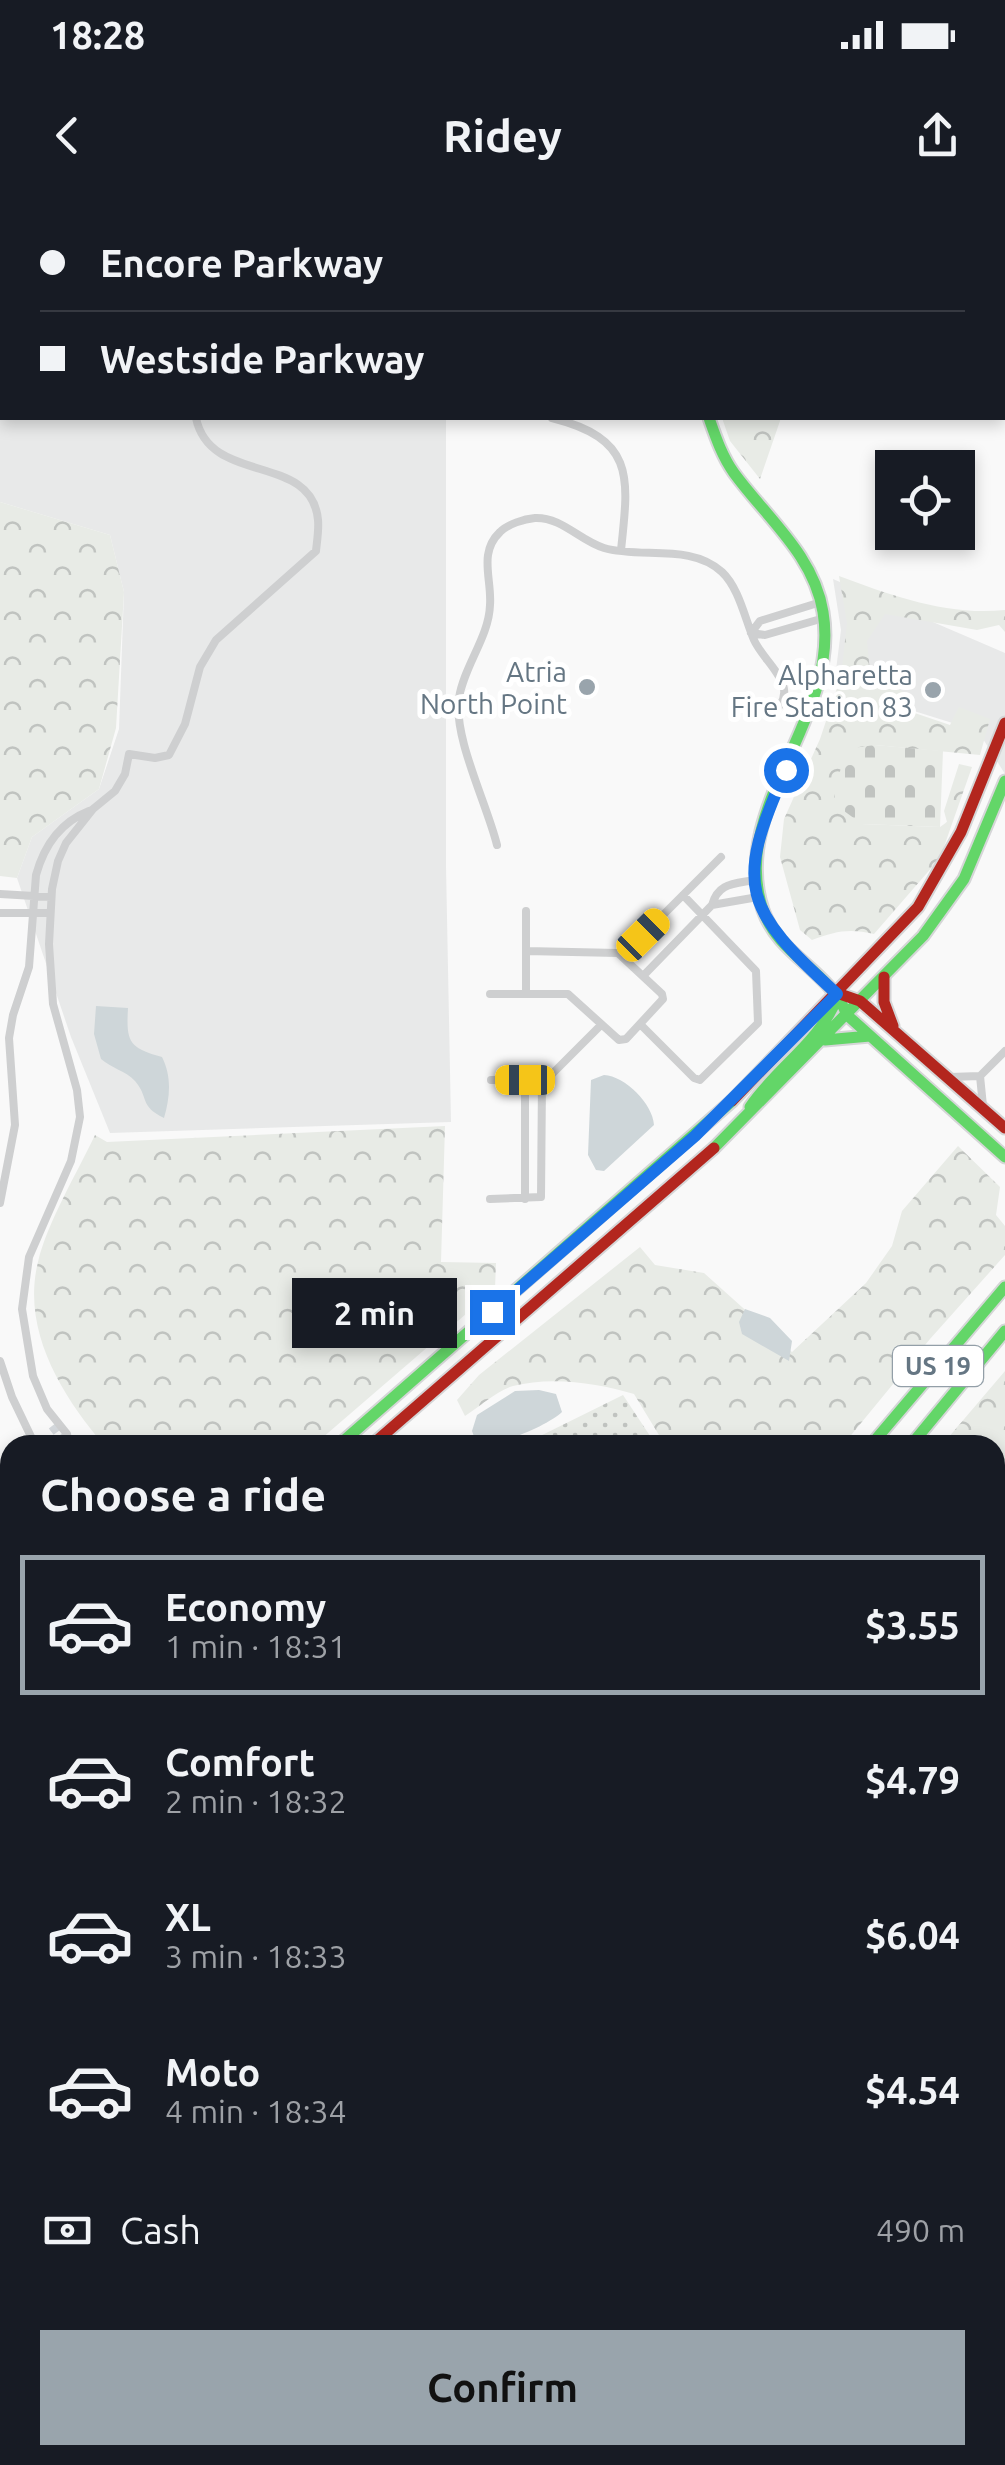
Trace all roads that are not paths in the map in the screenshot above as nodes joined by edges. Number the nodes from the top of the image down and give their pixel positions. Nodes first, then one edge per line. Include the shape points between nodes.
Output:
1 (197, 420) edge
2 (559, 420) edge
3 (710, 420) edge
4 (621, 550) junction
5 (821, 602) junction
6 (789, 612) junction
7 (824, 618) junction
8 (794, 626) junction
9 (751, 633) junction
10 (768, 716) dead end
11 (1005, 722) edge
12 (1005, 782) edge
13 (1002, 795) edge
14 (93, 810) junction
15 (497, 845) dead end
16 (721, 857) dead end
17 (754, 880) junction
18 (0, 894) edge
19 (683, 895) junction
20 (33, 896) junction
21 (51, 897) junction
22 (758, 897) junction
23 (712, 906) junction
24 (526, 911) dead end
25 (0, 913) edge
26 (50, 913) junction
27 (32, 914) junction
28 (702, 914) junction
29 (526, 951) junction
30 (623, 955) junction
31 (644, 975) junction
32 (884, 976) junction
33 (490, 994) dead end
34 (526, 994) junction
35 (837, 994) junction
36 (860, 1001) junction
37 (847, 1014) junction
38 (640, 1024) junction
39 (602, 1025) junction
40 (894, 1030) junction
41 (870, 1036) junction
42 (821, 1041) junction
43 (1005, 1051) edge
44 (980, 1076) junction
45 (947, 1077) junction
46 (491, 1080) dead end
47 (525, 1080) junction
48 (542, 1080) junction
49 (984, 1110) junction
50 (744, 1120) junction
51 (1005, 1128) edge
52 (1005, 1157) edge
53 (490, 1200) dead end
54 (525, 1200) junction
55 (0, 1204) edge
56 (1005, 1286) edge
57 (1005, 1331) edge
58 (0, 1361) edge
59 (34, 1435) edge
60 (67, 1435) edge
61 (351, 1435) edge
62 (383, 1435) edge
63 (879, 1435) edge
64 (920, 1435) edge

1 - 14 street via 212,451 288,476 304,490 318,517 316,551 216,640 169,755 129,754 120,783
2 - 4 street via 604,439 621,463 627,498
3 - 5 main road via 734,475 804,558
4 - 9 street via 711,564 731,582
4 - 15 street via 536,518 500,532 492,544 486,575 490,608 458,712
5 - 6 street
5 - 7 main road
6 - 8 street
6 - 9 street via 760,620
7 - 8 street
7 - 17 main road via 818,700 762,824
8 - 9 street
9 - 10 street via 784,685
11 - 35 main road via 942,874
12 - 13 main road
13 - 32 main road via 954,894
14 - 20 street via 50,843
14 - 21 street via 60,854
16 - 19 street
17 - 22 main road
17 - 23 street via 720,888
18 - 20 street
19 - 28 street
19 - 30 street
20 - 21 street
20 - 27 street
21 - 26 street
22 - 23 street
22 - 35 main road via 774,933
23 - 28 street
24 - 29 street
25 - 27 street
26 - 27 street
26 - 60 street via 53,1004 80,1116 72,1161 29,1257 22,1309 28,1360 52,1423
27 - 55 street via 29,966 9,1038 15,1124
28 - 31 street
28 - 38 street via 756,970 756,1026 697,1080
29 - 30 street
29 - 34 street
30 - 31 street
31 - 38 street via 663,999
32 - 36 main road
32 - 40 main road
33 - 34 street
34 - 39 street via 570,995
35 - 36 main road
35 - 37 main road
35 - 50 main road via 829,1018 768,1081
35 - 61 main road via 695,1136
36 - 37 main road
36 - 40 main road
37 - 41 main road
37 - 42 main road
38 - 39 street via 623,1040
39 - 48 street
40 - 45 main road
41 - 42 main road
41 - 52 main road
42 - 50 main road
43 - 44 street
44 - 45 street
44 - 49 street
45 - 49 main road
46 - 47 street
47 - 48 street
47 - 54 street
48 - 54 street via 542,1195
49 - 51 main road
50 - 62 main road
53 - 54 street
56 - 63 main road, US 19
57 - 64 main road, US 19
58 - 59 street

